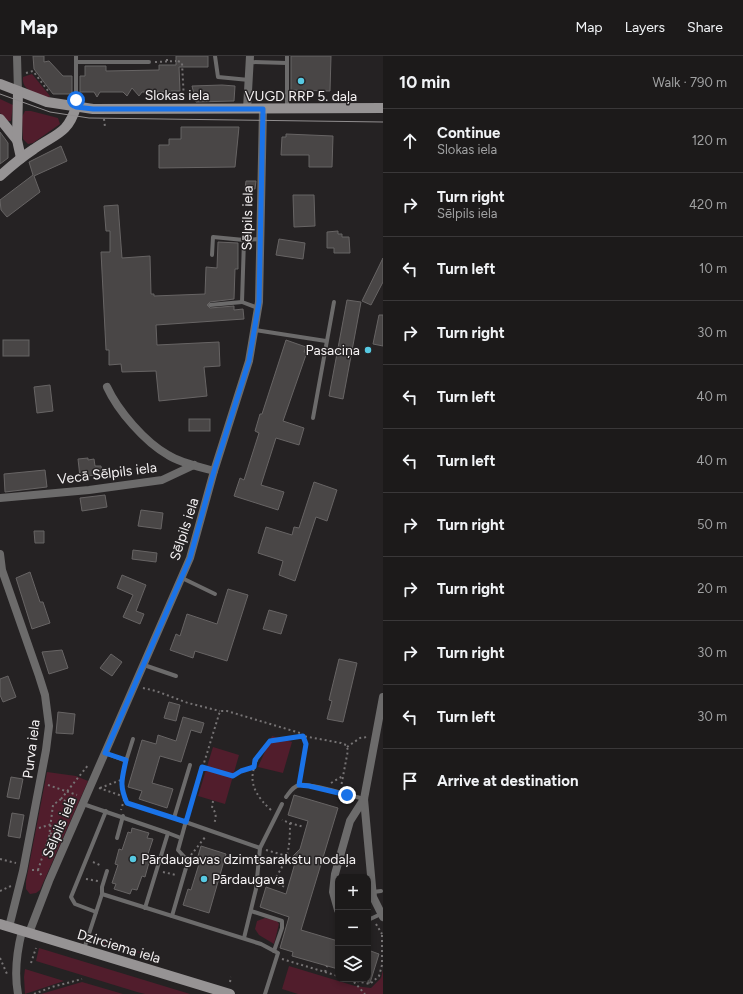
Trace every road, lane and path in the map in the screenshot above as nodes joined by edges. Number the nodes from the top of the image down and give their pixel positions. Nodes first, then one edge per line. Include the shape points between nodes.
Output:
1 (17, 56) edge
2 (76, 56) edge
3 (167, 56) edge
4 (215, 56) edge
5 (287, 56) edge
6 (250, 59) edge
7 (167, 61) junction
8 (76, 62) junction
9 (149, 62) joint
10 (161, 62) junction
11 (287, 63) junction
12 (161, 65) dead end
13 (23, 74) dead end
14 (249, 80) junction
15 (0, 84) edge
16 (18, 92) junction
17 (52, 96) dead end
18 (185, 103) dead end
19 (76, 107) junction
20 (287, 108) junction
21 (383, 108) edge
22 (247, 109) junction
23 (263, 109) junction
24 (0, 119) edge
25 (17, 140) junction
26 (21, 158) junction
27 (0, 176) edge
28 (260, 239) junction
29 (244, 240) junction
30 (212, 255) dead end
31 (242, 302) junction
32 (334, 302) dead end
33 (210, 304) dead end
34 (258, 308) junction
35 (255, 330) junction
36 (326, 341) junction
37 (107, 387) dead end
38 (313, 418) dead end
39 (194, 465) junction
40 (214, 471) junction
41 (0, 498) edge
42 (0, 554) edge
43 (181, 578) junction
44 (215, 594) dead end
45 (143, 664) junction
46 (176, 676) dead end
47 (142, 688) dead end
48 (383, 697) edge
49 (220, 711) junction
50 (375, 734) junction
51 (303, 736) junction
52 (133, 739) dead end
53 (347, 747) junction
54 (104, 755) junction
55 (126, 760) junction
56 (190, 764) dead end
57 (202, 767) junction
58 (254, 767) junction
59 (121, 780) junction
60 (40, 783) junction
61 (299, 785) junction
62 (66, 792) junction
63 (339, 794) junction
64 (125, 797) junction
65 (286, 797) dead end
66 (61, 799) junction
67 (364, 799) junction
68 (80, 800) junction
69 (213, 800) dead end
70 (282, 804) dead end
71 (106, 811) junction
72 (121, 816) junction
73 (276, 816) junction
74 (174, 818) junction
75 (186, 822) junction
76 (290, 823) junction
77 (304, 827) dead end
78 (210, 830) junction
79 (168, 833) junction
80 (116, 838) dead end
81 (181, 838) junction
82 (260, 848) junction
83 (287, 856) junction
84 (0, 859) edge
85 (86, 860) junction
86 (188, 861) junction
87 (24, 864) junction
88 (38, 870) dead end
89 (107, 871) joint
90 (79, 877) junction
91 (257, 880) junction
92 (274, 882) junction
93 (103, 883) junction
94 (285, 887) dead end
95 (381, 891) dead end
96 (373, 892) junction
97 (102, 894) junction
98 (335, 899) edge
99 (145, 908) junction
100 (251, 911) junction
101 (96, 912) junction
102 (172, 916) junction
103 (382, 916) edge
104 (371, 919) edge
105 (371, 920) edge
106 (4, 925) edge
107 (26, 932) junction
108 (383, 934) edge
109 (244, 938) junction
110 (36, 948) dead end
111 (84, 950) junction
112 (274, 951) junction
113 (276, 958) junction
114 (31, 963) dead end
115 (327, 966) dead end
116 (325, 972) junction
117 (335, 975) edge
118 (231, 977) dead end
119 (82, 979) dead end
120 (230, 982) dead end
121 (354, 982) edge
122 (359, 982) edge
123 (18, 994) edge
124 (34, 994) edge
125 (230, 994) edge
126 (265, 994) edge
127 (365, 994) edge

1 - 16 street
2 - 8 lane
3 - 7 path
4 - 14 lane via 218,76
5 - 11 lane
6 - 11 lane
6 - 14 street
7 - 10 path
7 - 18 path via 182,63
8 - 9 lane
8 - 19 lane
9 - 10 path
10 - 12 path
11 - 20 lane
13 - 17 path via 33,71
14 - 22 street
15 - 16 street, Slokas iela
16 - 19 street, Slokas iela via 47,102
16 - 25 street
19 - 22 street, Slokas iela
19 - 26 street via 69,125 63,132
20 - 21 street, Slokas iela
20 - 23 street, Slokas iela
22 - 23 street, Slokas iela
23 - 28 street, Sēlpils iela
24 - 25 street
25 - 26 street
26 - 27 street
28 - 29 lane
28 - 34 street, Sēlpils iela
29 - 30 lane via 213,237
29 - 31 lane
31 - 33 lane
31 - 34 lane
32 - 36 lane
34 - 35 street, Sēlpils iela
35 - 36 lane
35 - 40 street, Sēlpils iela via 249,361
36 - 38 lane
37 - 39 street via 113,401 149,440 168,456
39 - 40 street
39 - 41 street, Vecā Sēlpils iela via 162,480
40 - 43 street, Sēlpils iela via 190,558
42 - 60 street, Purva iela via 2,570 40,676 48,714 46,750
43 - 44 lane
43 - 45 street, Sēlpils iela
45 - 46 lane
45 - 54 street, Sēlpils iela
47 - 49 path
48 - 50 street
49 - 51 path via 227,711
49 - 57 path
50 - 53 path via 360,738
50 - 67 street
51 - 53 path via 341,743
51 - 58 path via 270,741 255,760
51 - 61 path via 306,744
52 - 55 lane
53 - 63 path
54 - 55 lane
54 - 62 path via 92,761
54 - 68 street, Sēlpils iela
55 - 59 path
56 - 74 lane
57 - 58 path via 233,776
57 - 75 path
58 - 73 path via 252,779 257,795
59 - 64 path via 121,790
59 - 64 path via 99,788
60 - 62 path
60 - 87 street, Purva iela
61 - 63 lane
61 - 65 lane
62 - 66 path
62 - 68 path
63 - 67 lane
64 - 72 path
64 - 74 path via 127,803 136,807
66 - 68 path via 76,805
66 - 88 path via 54,805 49,837
67 - 96 street
67 - 98 street via 350,821 334,874
68 - 71 lane
68 - 107 street, Sēlpils iela
69 - 78 path via 212,808 216,817
70 - 73 lane
71 - 72 lane
71 - 85 lane
72 - 79 lane
72 - 80 lane
73 - 76 path
73 - 82 lane
74 - 75 lane
75 - 78 lane
75 - 81 lane
76 - 77 path
76 - 83 path via 290,847
78 - 82 lane
78 - 86 path
79 - 81 lane
79 - 99 lane
81 - 86 lane via 178,850
82 - 83 path
82 - 91 lane
83 - 92 path
84 - 87 path
85 - 89 path via 105,867
85 - 90 lane
86 - 102 lane
87 - 106 street, Purva iela
89 - 93 lane
90 - 93 path
90 - 101 lane via 71,897 72,901
91 - 92 path
91 - 100 lane
92 - 94 path
93 - 97 lane
95 - 96 lane
96 - 103 street
97 - 99 lane
97 - 101 lane
99 - 102 lane
100 - 109 lane
100 - 112 lane via 282,921
101 - 111 lane
102 - 109 lane
103 - 104 lane
105 - 108 path
106 - 107 street, Dzirciema iela
107 - 111 street, Dzirciema iela
107 - 123 street via 17,959
108 - 122 path via 379,976 370,984
109 - 112 lane
110 - 114 path
111 - 125 street, Dzirciema iela
112 - 113 lane via 278,953
113 - 116 path
113 - 126 lane
115 - 116 path
116 - 117 path
118 - 120 path
119 - 124 path
121 - 127 path

